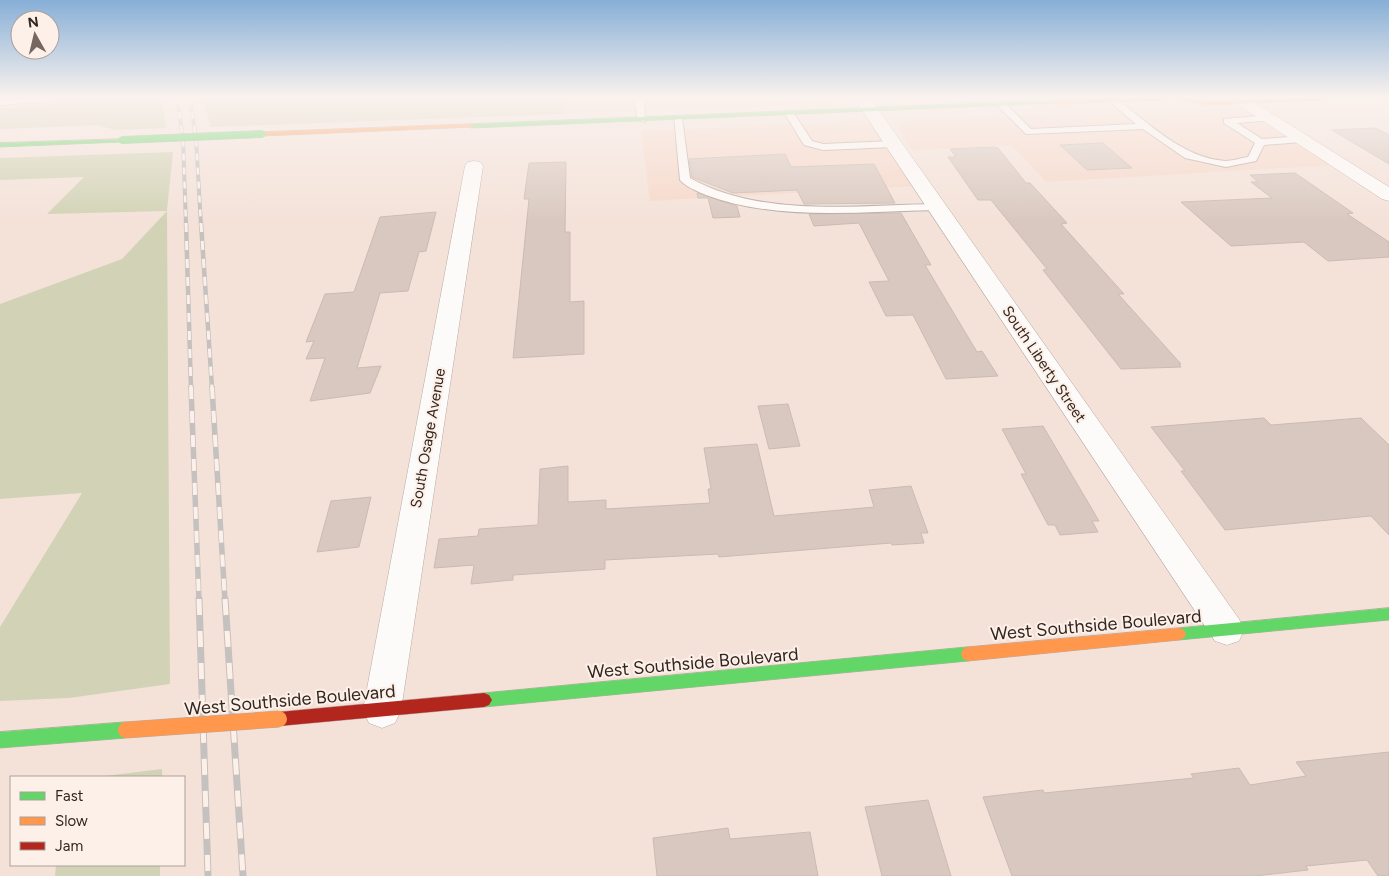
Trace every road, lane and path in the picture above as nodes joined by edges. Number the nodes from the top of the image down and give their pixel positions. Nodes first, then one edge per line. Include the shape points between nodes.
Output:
1 (148, 139) edge
2 (680, 139) edge
3 (805, 139) edge
4 (890, 139) edge
5 (1164, 139) edge
6 (1255, 139) edge
7 (1302, 139) joint
8 (1260, 142) junction
9 (894, 144) junction
10 (0, 145) edge
11 (474, 166) dead end
12 (1389, 195) edge
13 (937, 207) junction
14 (1389, 614) edge
15 (1227, 630) junction
16 (382, 710) junction
17 (0, 740) edge

1 - 10 main road, bridge
2 - 13 lane via 685,180 762,207
3 - 9 lane via 808,143 823,147
4 - 9 street, South Liberty Street
5 - 8 lane via 1189,156 1226,164 1252,159
6 - 8 lane
7 - 8 lane
7 - 12 street
9 - 13 street, South Liberty Street
11 - 16 street, South Osage Avenue
13 - 15 street, South Liberty Street
14 - 15 main road, West Southside Boulevard
15 - 16 main road, West Southside Boulevard
16 - 17 main road, West Southside Boulevard, bridge

